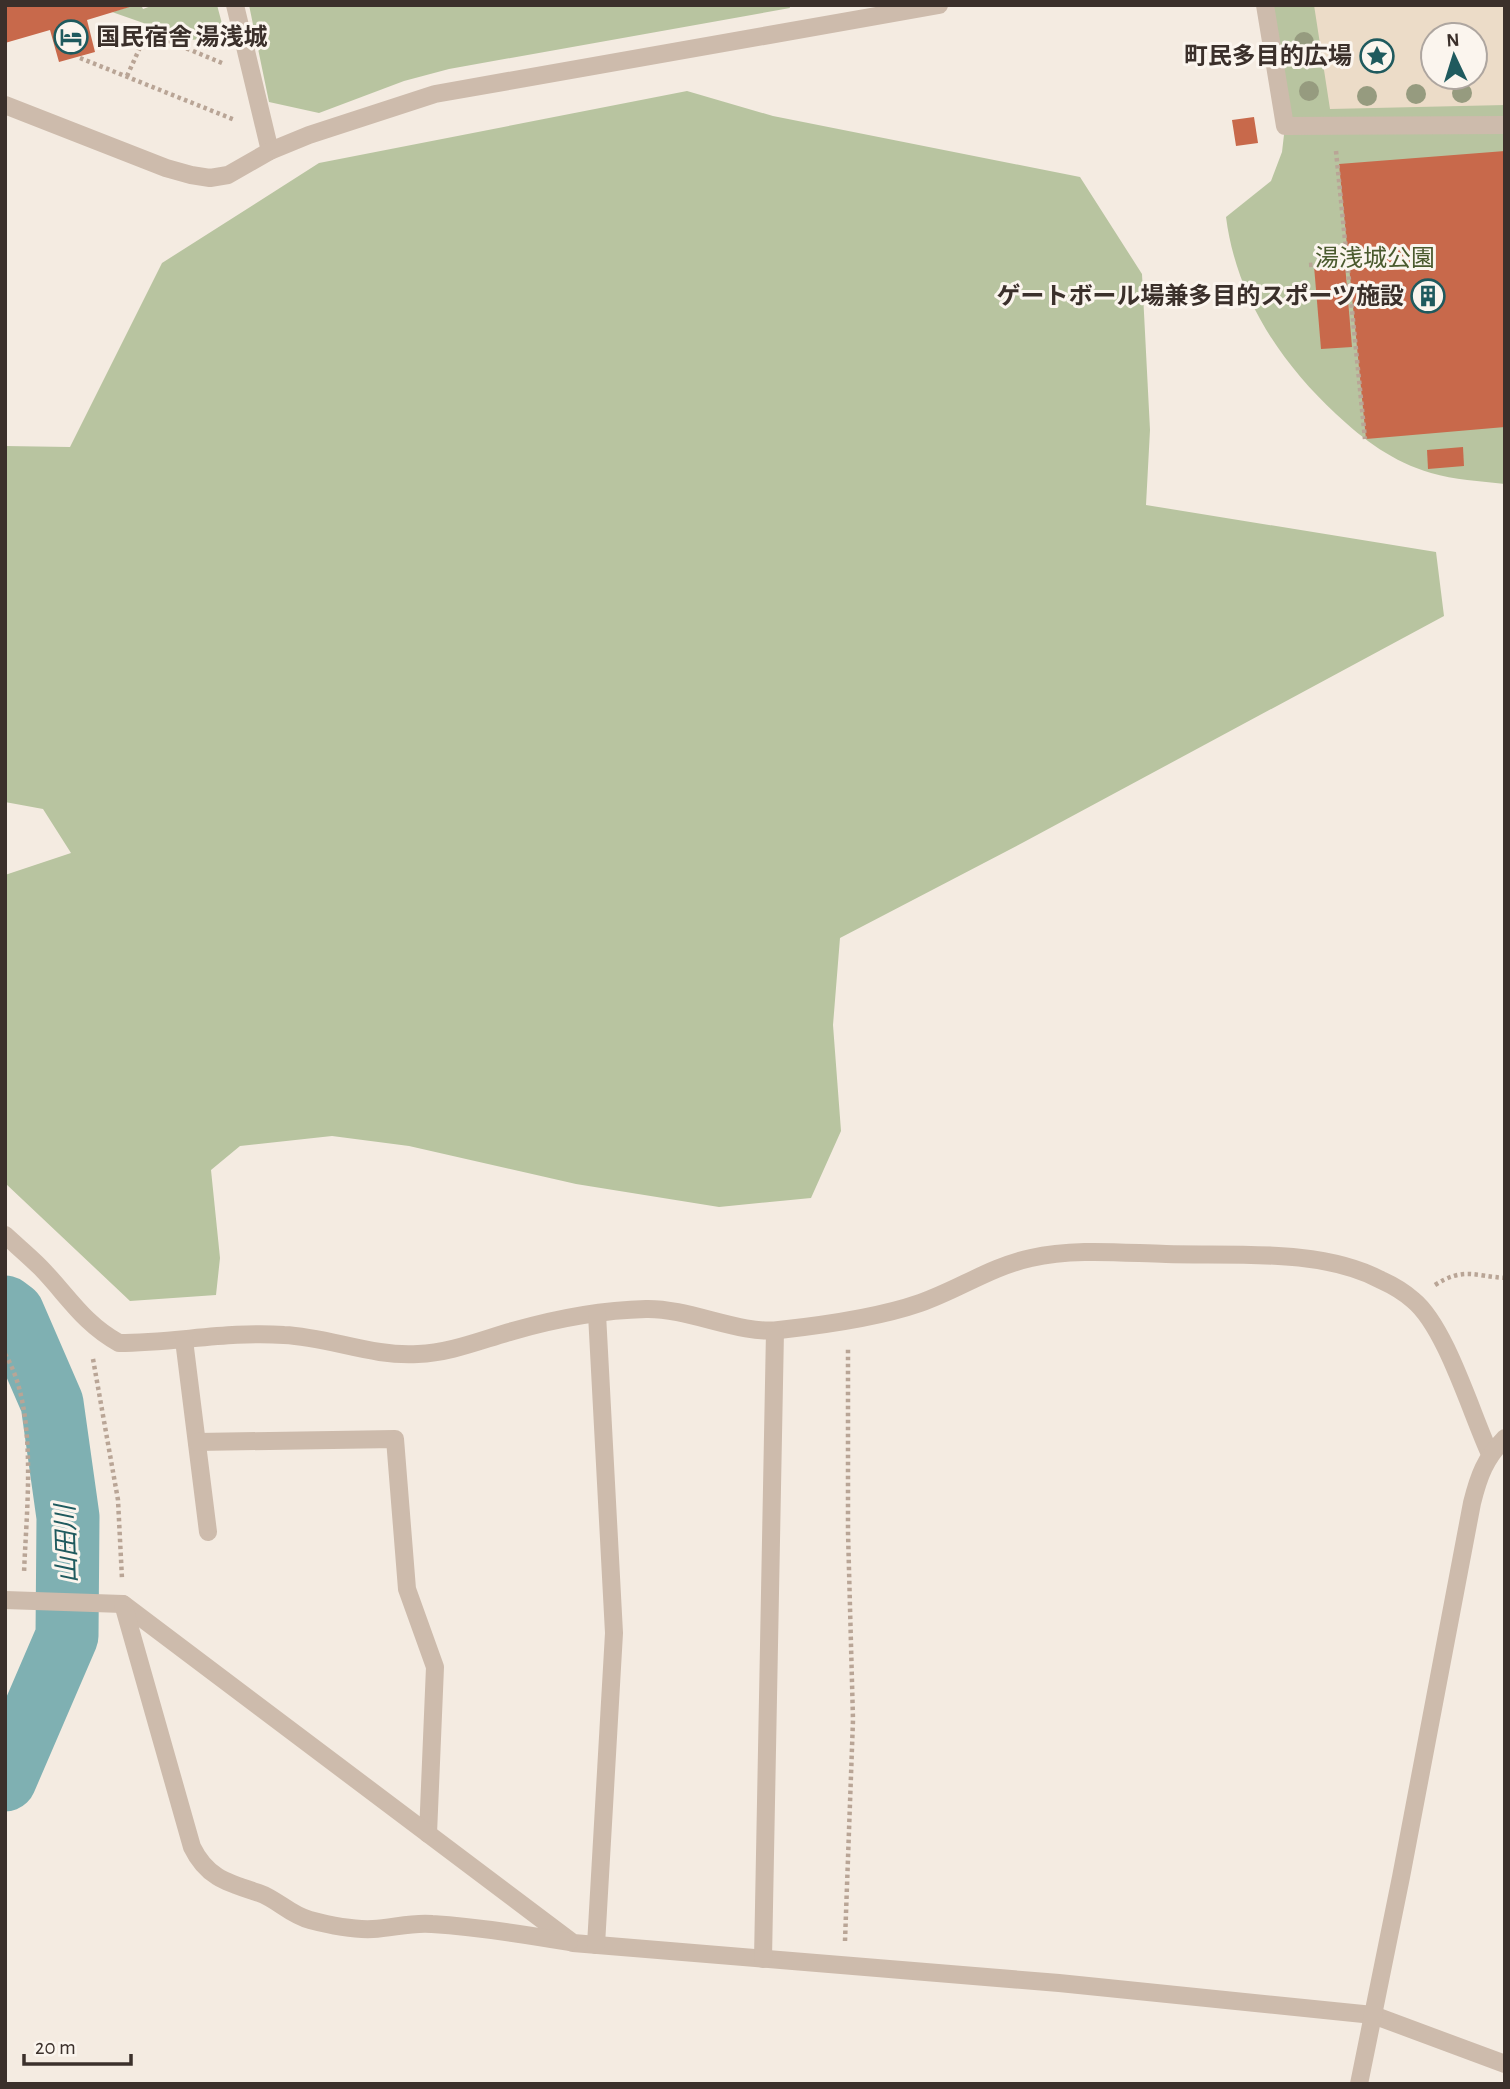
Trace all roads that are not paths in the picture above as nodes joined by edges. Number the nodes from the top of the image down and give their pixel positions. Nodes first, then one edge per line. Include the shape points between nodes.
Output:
1 (235, 5) edge
2 (939, 5) edge
3 (1265, 5) edge
4 (5, 105) edge
5 (1505, 125) edge
6 (270, 151) junction
7 (5, 1235) edge
8 (597, 1314) junction
9 (775, 1331) junction
10 (184, 1340) junction
11 (1505, 1438) edge
12 (197, 1442) junction
13 (1490, 1454) junction
14 (208, 1532) dead end
15 (19, 1602) edge
16 (118, 1604) junction
17 (428, 1834) junction
18 (573, 1943) junction
19 (596, 1945) junction
20 (763, 1959) junction
21 (1373, 2015) junction
22 (1505, 2064) edge
23 (1359, 2084) edge

1 - 6 street
2 - 6 street via 435,94
3 - 5 street via 1285,126
4 - 6 street via 191,175 228,175
7 - 10 street via 101,1333 119,1343
8 - 9 street via 649,1309
8 - 10 street via 420,1354 370,1351 310,1336
8 - 19 street via 614,1633
9 - 13 street via 884,1314 1036,1257 1286,1257 1338,1264 1379,1279 1415,1301 1434,1325
9 - 20 street
10 - 12 street
11 - 13 street
12 - 14 street
12 - 17 street via 396,1438 407,1589 435,1667
13 - 21 street via 1472,1503
15 - 16 street
16 - 17 street
16 - 18 street via 192,1847 200,1863 216,1877 262,1894 309,1920 371,1929 422,1923 486,1928
17 - 18 street
18 - 19 street
19 - 20 street
20 - 21 street
21 - 22 street
21 - 23 street

